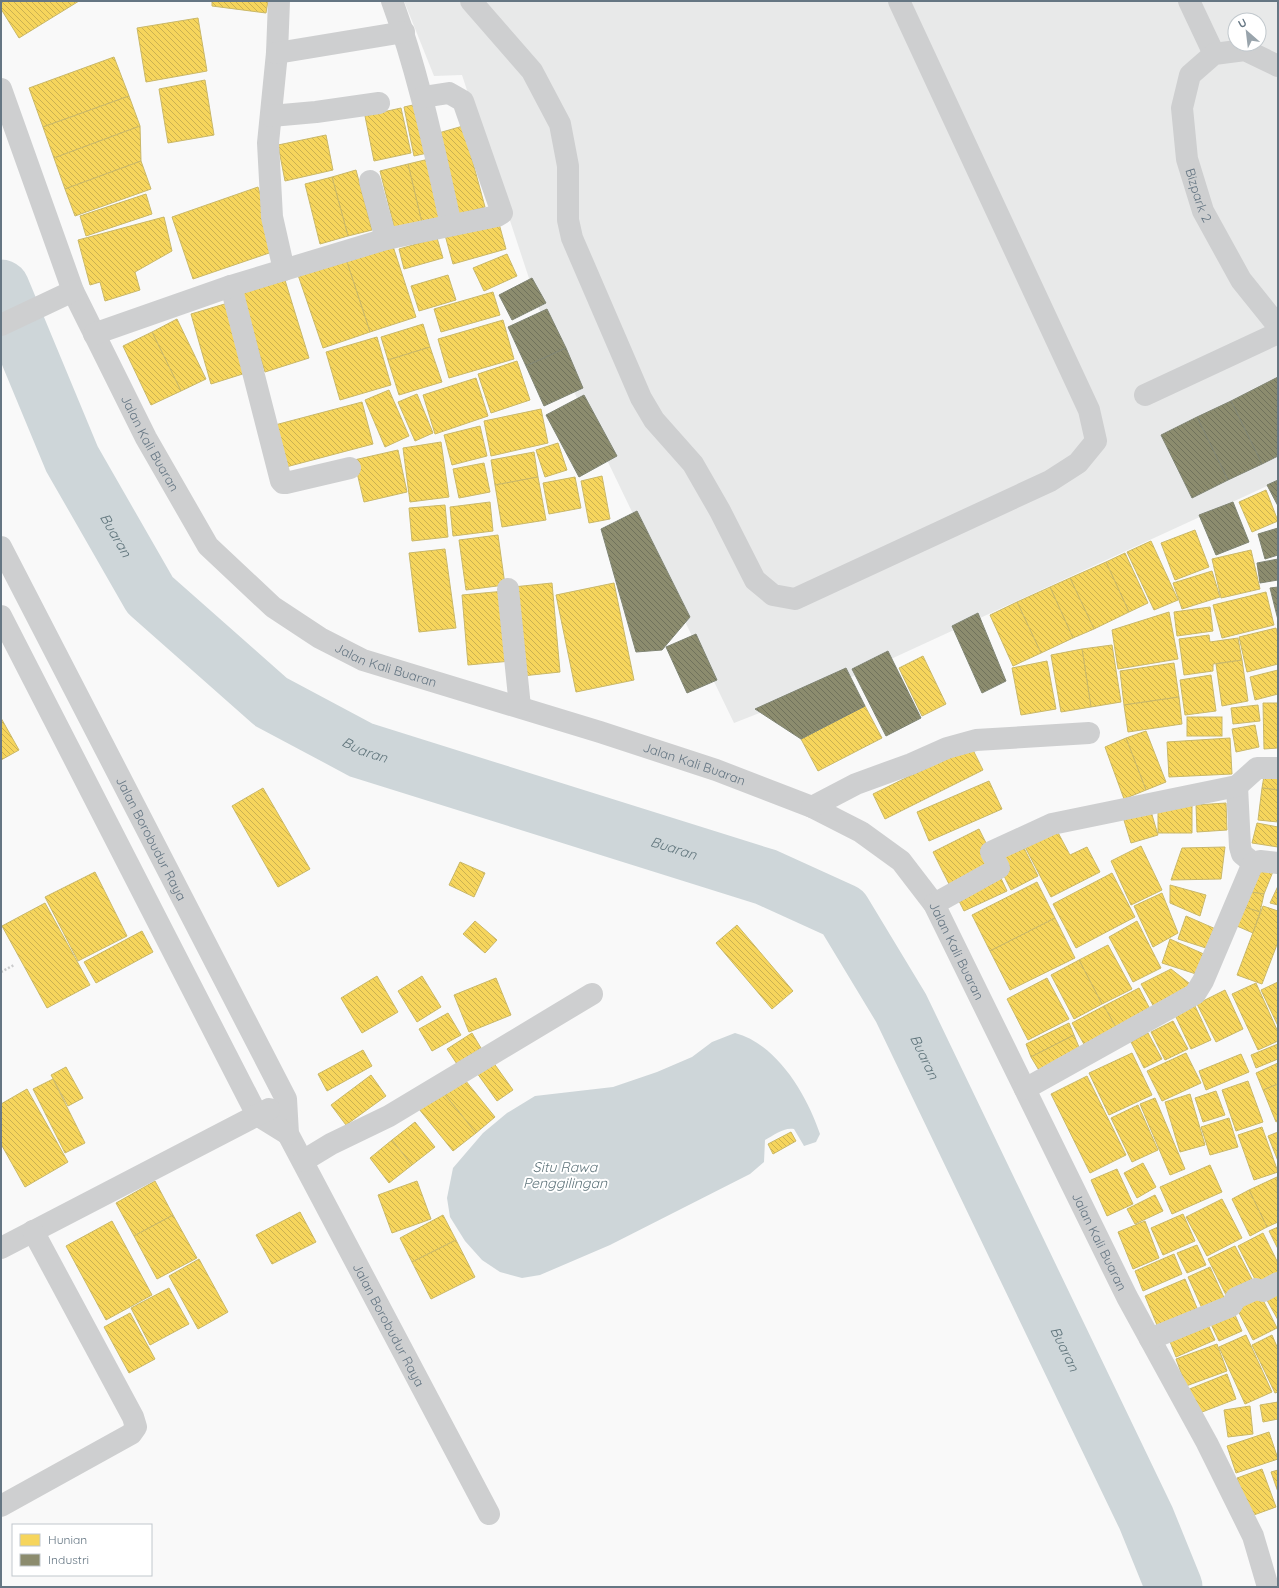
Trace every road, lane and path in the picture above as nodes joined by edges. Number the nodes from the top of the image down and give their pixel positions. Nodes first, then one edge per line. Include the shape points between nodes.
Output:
1 (279, 1) edge
2 (392, 1) edge
3 (471, 1) edge
4 (899, 1) edge
5 (1189, 1) edge
6 (404, 32) junction
7 (277, 53) junction
8 (1214, 54) junction
9 (1278, 66) edge
10 (1, 89) edge
11 (423, 96) junction
12 (379, 103) dead end
13 (271, 116) junction
14 (370, 181) dead end
15 (451, 225) junction
16 (386, 239) junction
17 (284, 270) junction
18 (231, 286) junction
19 (65, 294) junction
20 (1, 324) edge
21 (1278, 326) edge
22 (94, 334) junction
23 (1278, 334) edge
24 (1145, 395) dead end
25 (350, 468) dead end
26 (1, 547) edge
27 (508, 589) dead end
28 (1, 616) edge
29 (520, 707) junction
30 (88, 716) junction
31 (59, 730) junction
32 (1089, 732) dead end
33 (1278, 768) edge
34 (1237, 786) junction
35 (812, 807) junction
36 (1253, 863) junction
37 (1278, 863) edge
38 (934, 904) junction
39 (198, 929) junction
40 (169, 944) junction
41 (14, 965) dead end
42 (1, 972) edge
43 (592, 994) dead end
44 (1025, 1089) junction
45 (286, 1099) junction
46 (257, 1115) junction
47 (288, 1134) junction
48 (303, 1161) junction
49 (34, 1230) junction
50 (1, 1248) edge
51 (1278, 1283) edge
52 (1150, 1339) junction
53 (1, 1506) edge
54 (489, 1514) dead end
55 (1268, 1587) edge

1 - 7 street
2 - 6 street
3 - 4 street via 532,71 560,124 568,166 568,220 572,238 641,398 654,420 693,464 755,580 773,595 795,598 1050,481 1078,464 1096,441 1089,410
5 - 8 street
6 - 7 street
6 - 11 street
7 - 13 street
8 - 9 street via 1245,50
8 - 21 street, Bizpark 2 via 1190,75 1182,108 1187,159 1203,211 1241,280
10 - 19 street, Jalan Kali Buaran
11 - 15 street
11 - 15 street via 449,93 463,101 502,207 502,213 497,216
12 - 13 street
13 - 17 street via 268,143 272,217
14 - 16 street
15 - 16 street
16 - 17 street
17 - 18 street
18 - 22 street
18 - 25 street via 281,481 286,483
19 - 20 street
19 - 22 street, Jalan Kali Buaran
22 - 29 street, Jalan Kali Buaran via 146,438 208,546 273,607 320,638 363,660
23 - 24 street
26 - 30 street, Jalan Borobudur Raya
27 - 29 street
28 - 31 street
29 - 35 street, Jalan Kali Buaran via 716,770
30 - 31 street
30 - 39 street, Jalan Borobudur Raya
31 - 40 street
32 - 35 street via 976,740 948,748 856,784
33 - 34 street via 1257,768
34 - 36 street via 1240,847 1242,854
34 - 38 street via 1052,824 991,852 999,868
35 - 38 street, Jalan Kali Buaran via 861,832 901,861
36 - 37 street via 1260,860
36 - 44 street via 1203,981 1195,994
38 - 44 street, Jalan Kali Buaran
39 - 40 street
39 - 45 street, Jalan Borobudur Raya
40 - 46 street
41 - 42 path
43 - 48 street via 390,1116 331,1144
44 - 52 street, Jalan Kali Buaran
45 - 46 street
45 - 47 street, Jalan Borobudur Raya
46 - 47 street, Jalan Borobudur Raya
46 - 49 street
47 - 48 street, Jalan Borobudur Raya
48 - 54 street, Jalan Borobudur Raya
49 - 50 street
49 - 53 street via 136,1426 131,1434
51 - 52 street via 1263,1291 1256,1289 1236,1298 1231,1306
52 - 55 street, Jalan Kali Buaran via 1207,1443 1253,1536

